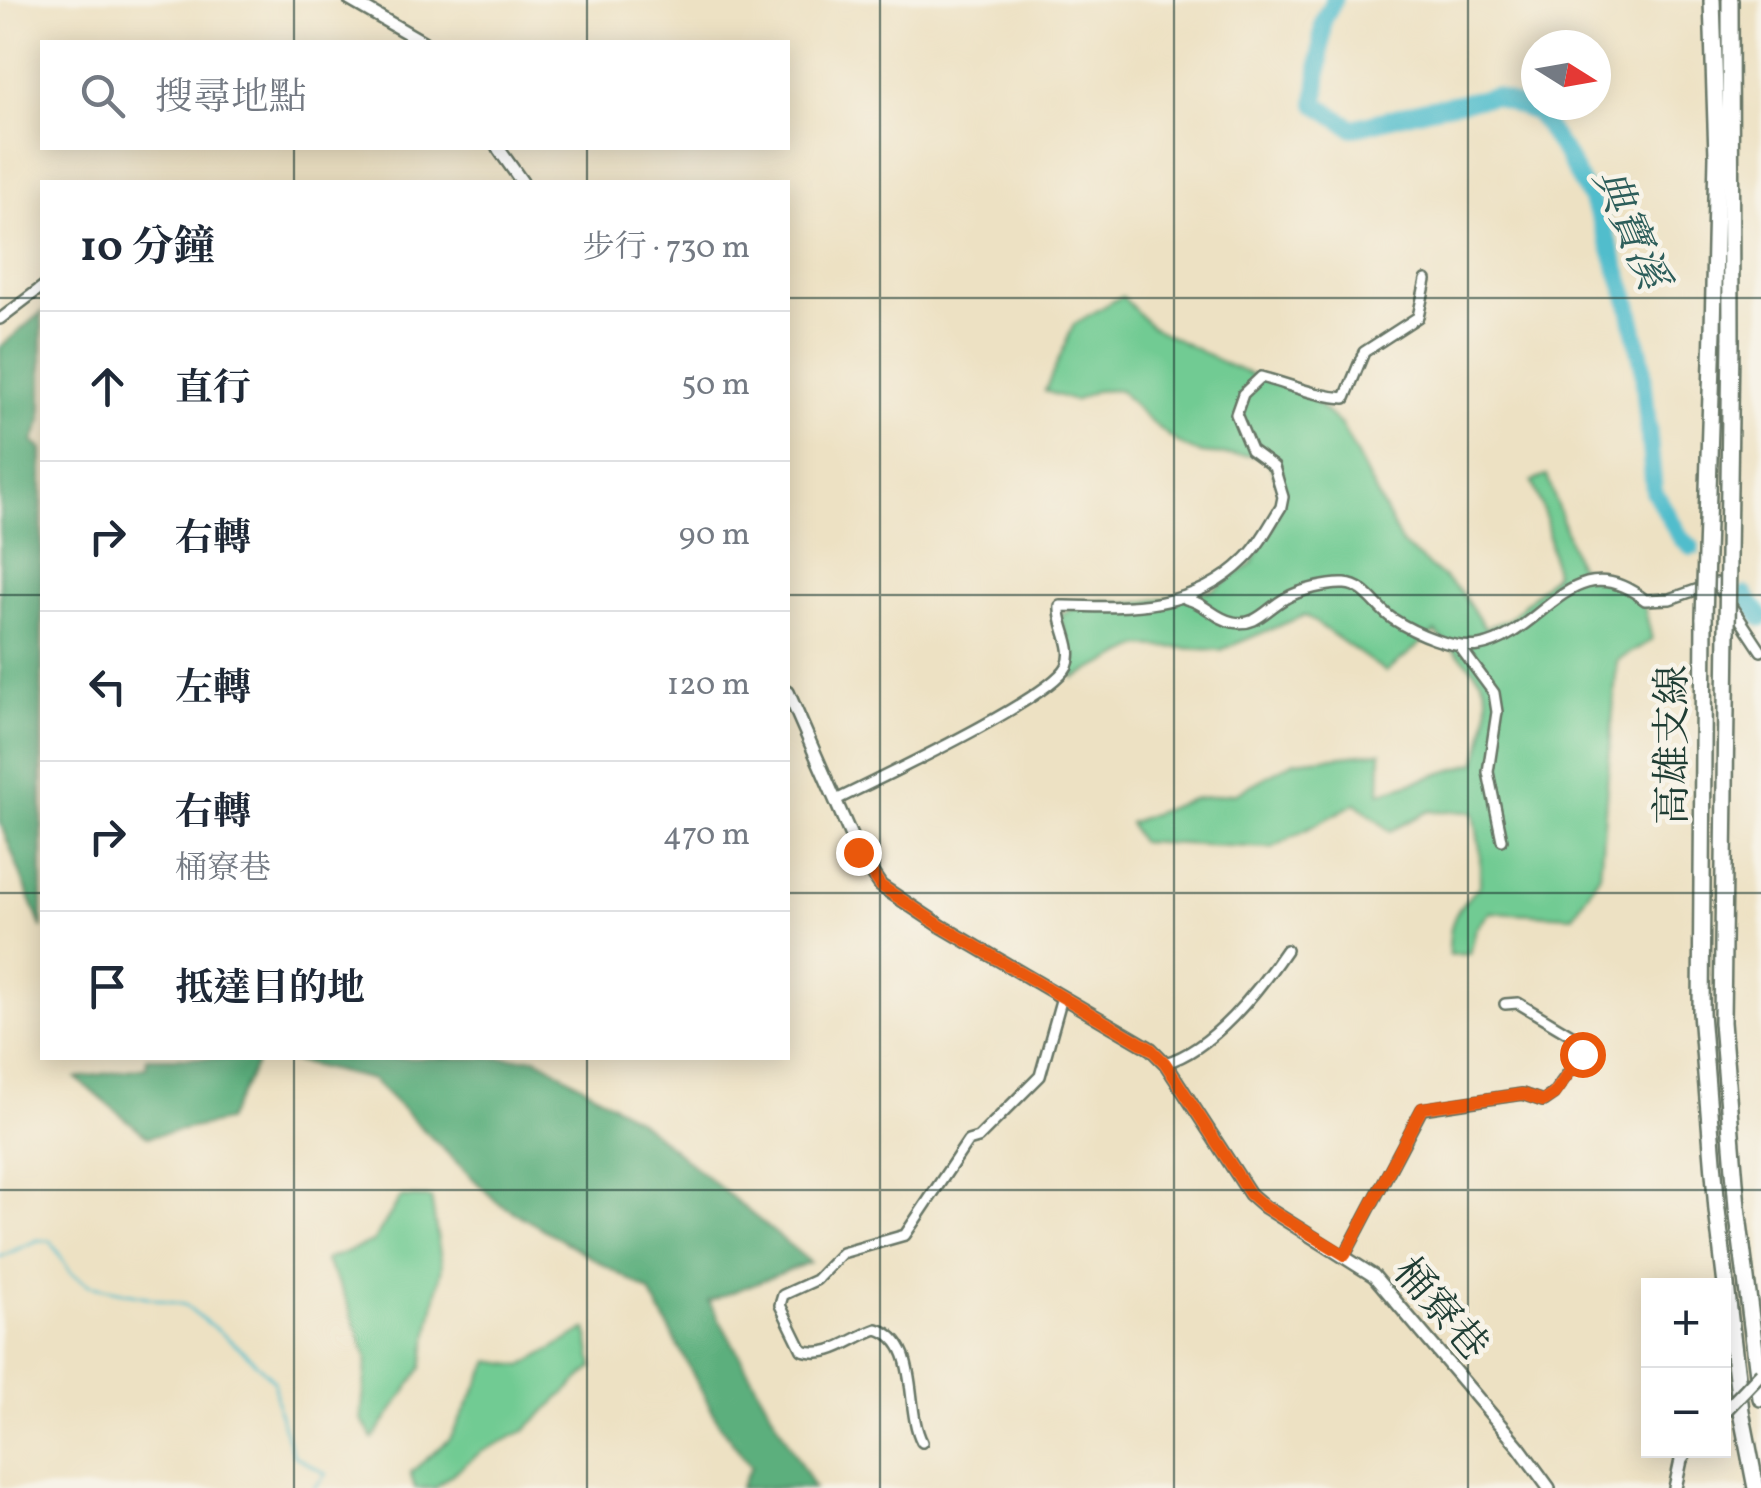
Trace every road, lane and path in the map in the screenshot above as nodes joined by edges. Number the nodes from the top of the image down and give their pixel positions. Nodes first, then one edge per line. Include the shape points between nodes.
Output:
1 (350, 0) edge
2 (1712, 0) edge
3 (1730, 0) edge
4 (420, 40) edge
5 (499, 150) edge
6 (521, 180) edge
7 (1426, 280) dead end
8 (40, 289) edge
9 (0, 319) edge
10 (1183, 598) junction
11 (1460, 647) junction
12 (1761, 651) edge
13 (790, 696) edge
14 (836, 800) junction
15 (1502, 840) dead end
16 (1286, 950) dead end
17 (1062, 997) junction
18 (1506, 1004) dead end
19 (1165, 1063) junction
20 (1345, 1255) junction
21 (1761, 1374) edge
22 (1761, 1398) edge
23 (1731, 1405) edge
24 (922, 1442) dead end
25 (1682, 1458) edge
26 (1548, 1488) edge
27 (1675, 1488) edge
28 (1756, 1488) edge

1 - 4 street
2 - 28 highway, 高雄支線, bridge via 1716,156 1701,1013 1740,1411
3 - 22 highway, 高雄支線, bridge via 1722,1022
5 - 6 street
7 - 10 street via 1418,318 1364,352 1344,398 1312,395 1262,377 1243,394 1236,414 1250,450 1274,467 1284,498 1248,558
8 - 9 street
10 - 11 street via 1233,622 1255,620 1288,596 1346,584 1361,589 1391,618
10 - 14 street via 1132,608 1060,606 1066,669 1026,702
11 - 12 street via 1508,637 1572,586 1612,580 1645,600 1716,583
11 - 15 street via 1494,693 1488,772
13 - 14 street, 桶寮巷
14 - 17 street, 桶寮巷 via 881,886
16 - 19 street via 1225,1022 1185,1058
17 - 19 street, 桶寮巷
17 - 24 street via 1040,1076 968,1141 909,1231 842,1254 816,1280 783,1295 780,1305 802,1350 834,1350 877,1329 898,1342
18 - 20 street via 1518,1003 1580,1040 1582,1054 1543,1101 1522,1094 1422,1108
19 - 20 street, 桶寮巷 via 1250,1194
20 - 26 street, 桶寮巷 via 1374,1276
21 - 23 street, bridge
25 - 27 street

